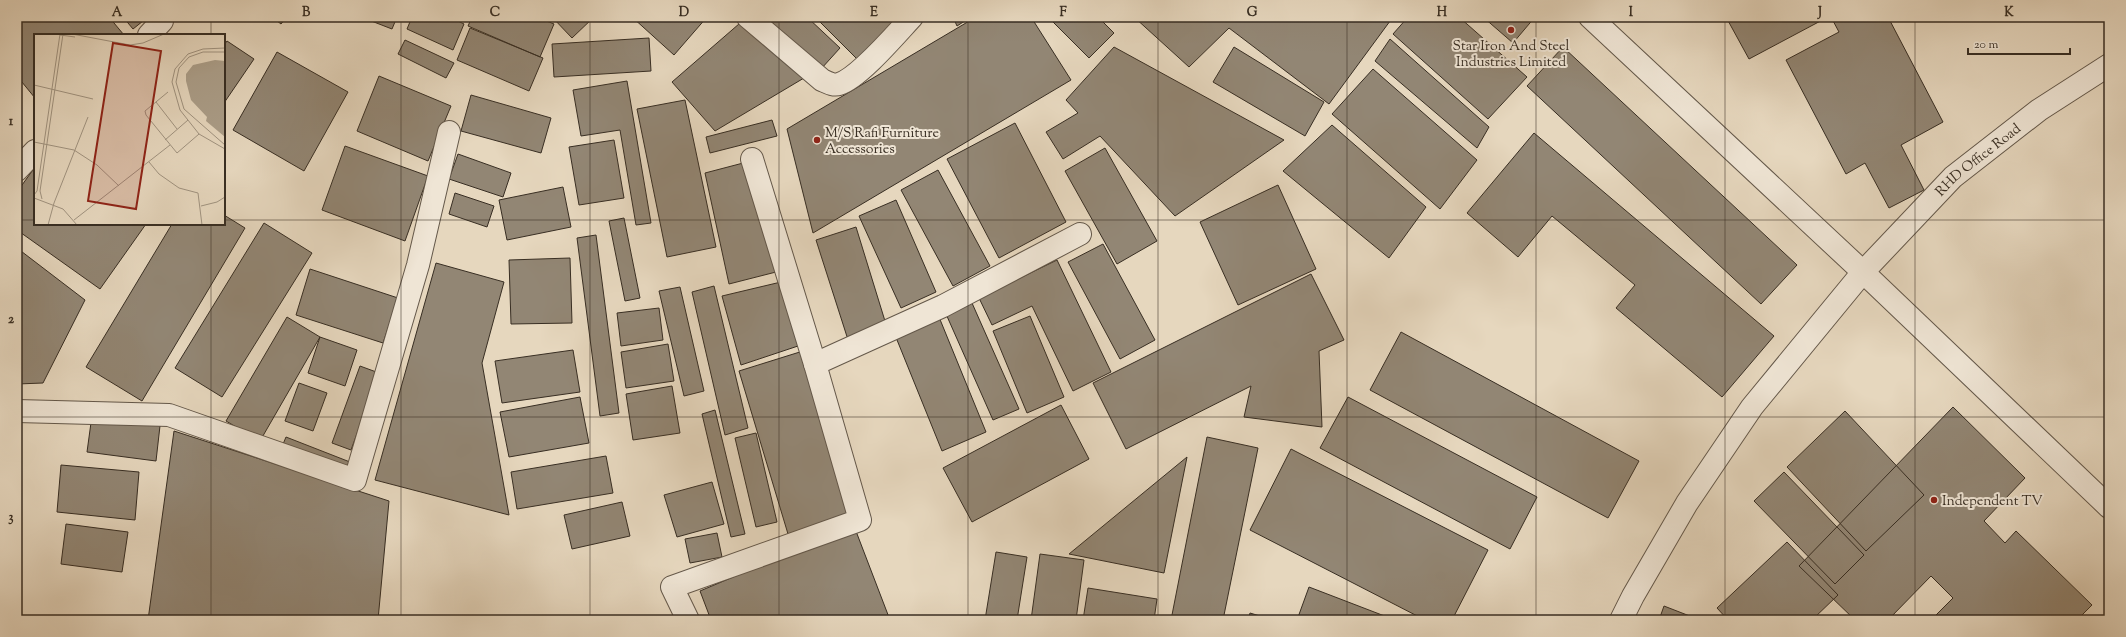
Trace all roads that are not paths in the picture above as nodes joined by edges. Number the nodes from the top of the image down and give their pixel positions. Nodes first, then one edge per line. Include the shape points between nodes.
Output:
1 (748, 17) edge
2 (912, 17) edge
3 (1590, 17) edge
4 (2109, 65) edge
5 (449, 132) dead end
6 (34, 153) edge
7 (752, 159) dead end
8 (17, 170) edge
9 (1080, 234) dead end
10 (1863, 272) junction
11 (815, 364) junction
12 (17, 410) edge
13 (2109, 507) edge
14 (688, 620) edge
15 (1622, 620) edge

1 - 2 street via 822,80 838,84 870,61
3 - 10 street
4 - 10 street, RHD Office Road via 2039,110 1953,177
5 - 12 street via 418,265 355,480 169,415
6 - 8 street
7 - 11 street
9 - 11 street via 942,306
10 - 13 street
10 - 15 street, RHD Office Road via 1752,407 1687,503 1633,596
11 - 14 street via 860,520 672,587

